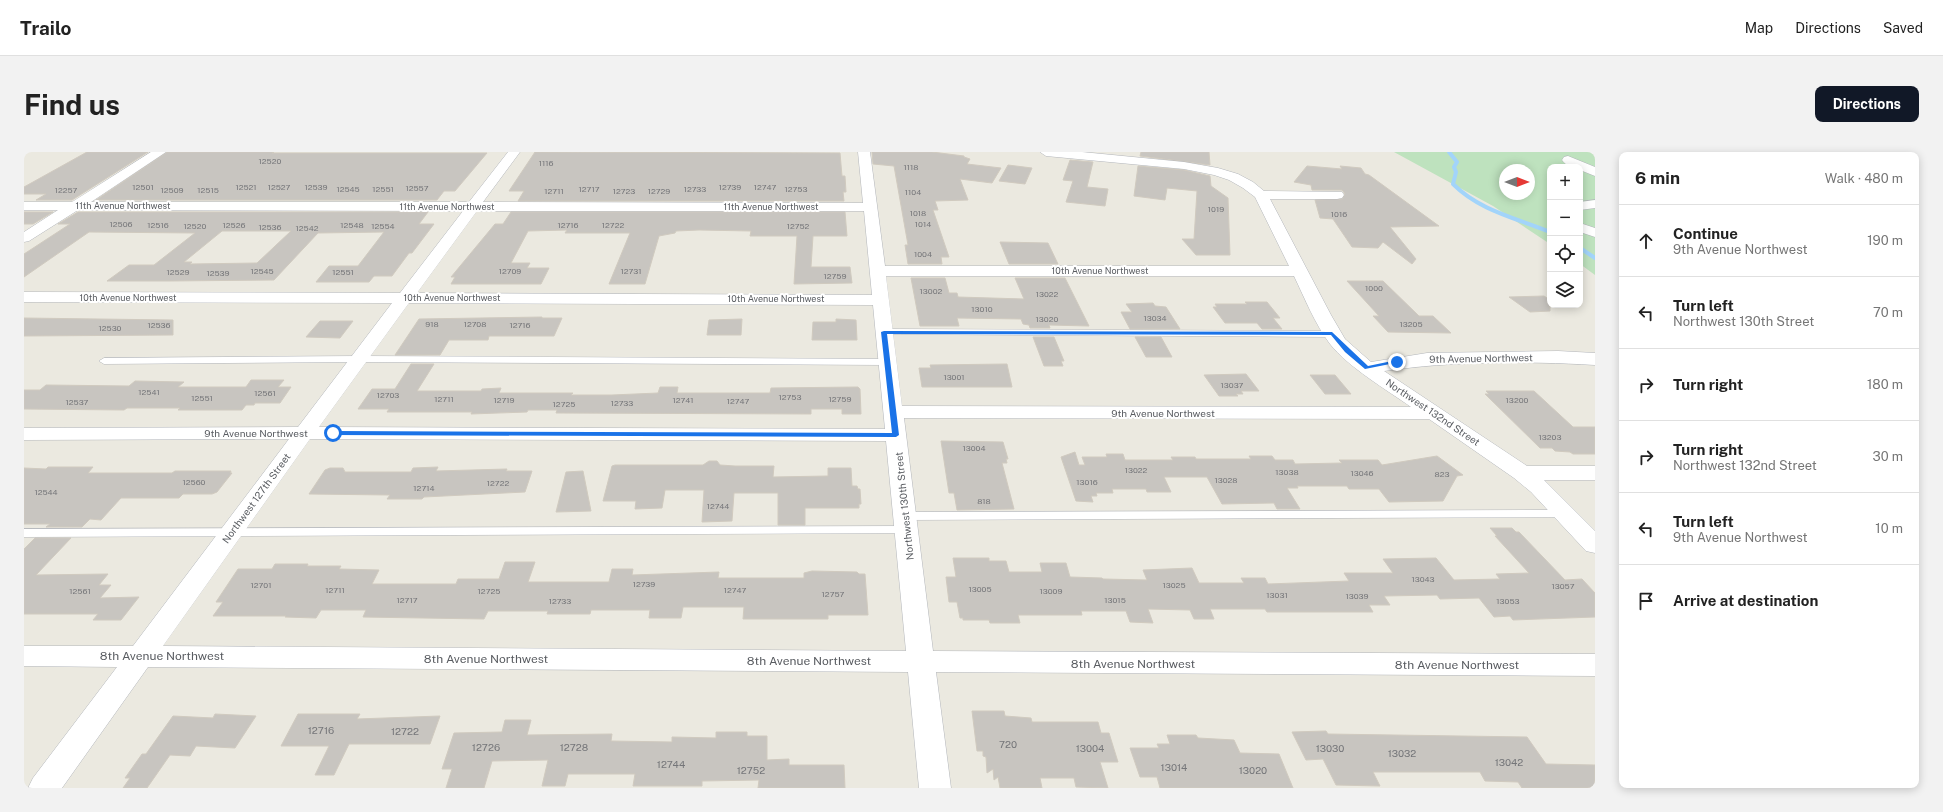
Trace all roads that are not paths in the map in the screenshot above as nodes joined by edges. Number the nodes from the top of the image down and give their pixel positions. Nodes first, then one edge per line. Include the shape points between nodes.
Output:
1 (160, 152) edge
2 (514, 152) edge
3 (864, 152) edge
4 (1046, 152) edge
5 (1568, 160) dead end
6 (1595, 172) edge
7 (1337, 194) dead end
8 (1261, 195) junction
9 (24, 206) edge
10 (75, 206) junction
11 (472, 206) junction
12 (870, 208) junction
13 (1583, 228) edge
14 (1595, 233) edge
15 (24, 238) edge
16 (877, 271) junction
17 (1300, 271) junction
18 (24, 298) edge
19 (404, 298) junction
20 (880, 300) junction
21 (884, 332) junction
22 (1332, 334) junction
23 (360, 359) junction
24 (1595, 359) edge
25 (104, 361) dead end
26 (888, 362) junction
27 (1367, 368) junction
28 (893, 412) junction
29 (1434, 413) junction
30 (304, 433) junction
31 (24, 434) edge
32 (896, 435) junction
33 (1522, 473) junction
34 (1595, 473) edge
35 (1564, 514) junction
36 (905, 523) junction
37 (231, 532) junction
38 (24, 533) edge
39 (1595, 545) edge
40 (24, 656) edge
41 (142, 656) junction
42 (921, 662) junction
43 (1595, 665) edge
44 (44, 788) edge
45 (935, 788) edge

1 - 10 street
2 - 11 street, Northwest 127th Street
3 - 12 street, Northwest 130th Street
4 - 8 street, Northwest 132nd Street via 1181,166 1219,173 1242,182
5 - 6 street
7 - 8 street
8 - 17 street, Northwest 132nd Street
9 - 10 street, 11th Avenue Northwest
10 - 11 street, 11th Avenue Northwest
10 - 15 street
11 - 12 street, 11th Avenue Northwest
11 - 19 street, Northwest 127th Street
12 - 16 street, Northwest 130th Street
13 - 14 street
16 - 17 street, 10th Avenue Northwest
16 - 20 street, Northwest 130th Street
17 - 22 street, Northwest 132nd Street
18 - 19 street, 10th Avenue Northwest
19 - 20 street, 10th Avenue Northwest
19 - 23 street, Northwest 127th Street
20 - 21 street, Northwest 130th Street
21 - 22 lane
21 - 26 street, Northwest 130th Street
22 - 27 street, Northwest 132nd Street
23 - 25 lane
23 - 26 lane
23 - 30 street, Northwest 127th Street
24 - 27 street, 9th Avenue Northwest via 1427,359
26 - 28 street, Northwest 130th Street
27 - 29 street, Northwest 132nd Street
28 - 29 street, 9th Avenue Northwest
28 - 32 street, Northwest 130th Street
29 - 33 street, Northwest 132nd Street
30 - 31 street, 9th Avenue Northwest
30 - 32 street, 9th Avenue Northwest
30 - 37 street, Northwest 127th Street
32 - 36 street, Northwest 130th Street
33 - 34 street
33 - 35 street, Northwest 132nd Street
35 - 36 lane
35 - 39 street, Northwest 132nd Street
36 - 37 lane
36 - 42 street, Northwest 130th Street
37 - 38 lane
37 - 41 street, Northwest 127th Street
40 - 41 street, 8th Avenue Northwest
41 - 42 street, 8th Avenue Northwest
41 - 44 street, Northwest 127th Street
42 - 43 street, 8th Avenue Northwest
42 - 45 street, Northwest 130th Street

